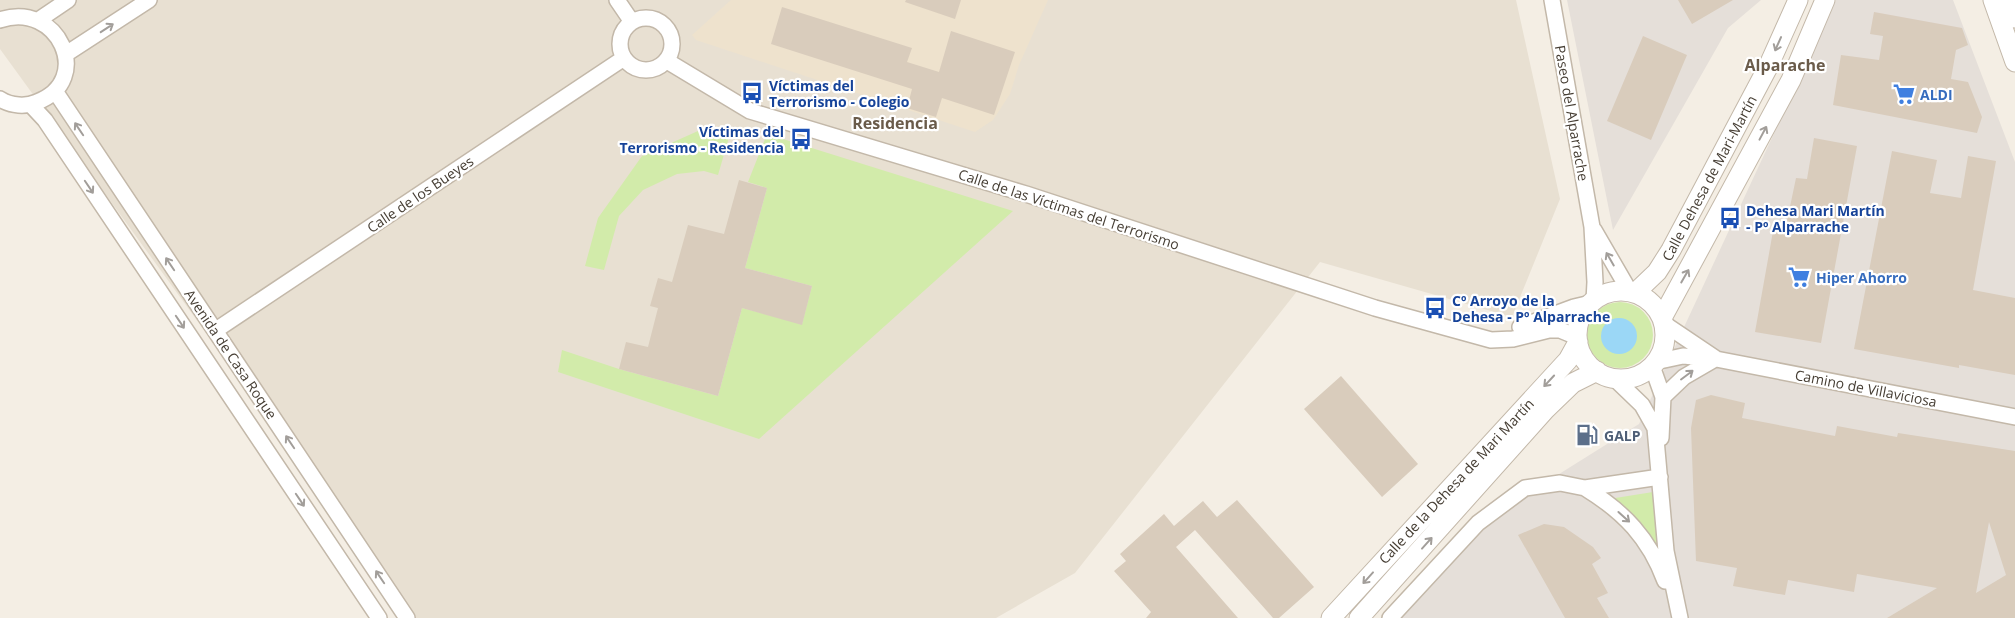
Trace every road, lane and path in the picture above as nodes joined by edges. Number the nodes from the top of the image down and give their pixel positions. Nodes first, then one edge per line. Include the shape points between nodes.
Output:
1 (68, 0) edge
2 (150, 0) edge
3 (618, 0) edge
4 (1552, 0) edge
5 (1798, 0) edge
6 (1825, 0) edge
7 (1993, 0) edge
8 (2009, 0) edge
9 (0, 6) edge
10 (7, 18) edge
11 (40, 18) junction
12 (2015, 18) edge
13 (632, 22) junction
14 (66, 54) junction
15 (624, 58) junction
16 (667, 61) junction
17 (2015, 62) edge
18 (55, 91) junction
19 (0, 99) edge
20 (31, 104) junction
21 (1592, 227) junction
22 (1632, 292) junction
23 (1592, 302) junction
24 (1663, 321) junction
25 (216, 330) junction
26 (1480, 335) junction
27 (1578, 340) junction
28 (1716, 359) junction
29 (1654, 364) junction
30 (1606, 375) junction
31 (1662, 397) junction
32 (2015, 417) edge
33 (1660, 477) junction
34 (1585, 488) junction
35 (1401, 612) edge
36 (379, 618) edge
37 (407, 618) edge
38 (1331, 618) edge
39 (1359, 618) edge
40 (1390, 618) edge
41 (1680, 618) edge

1 - 11 street
14 -> 2 street
3 - 13 street
4 - 21 street, Paseo del Alparrache
5 -> 22 street, Calle Dehesa de Mari-Martín via 1768,67 1667,258 1657,272
24 -> 6 street via 1791,80
7 - 17 street
8 - 12 street
9 - 10 street
10 - 11 street via 27,15
11 - 14 street via 62,39
13 - 15 street via 620,38
13 - 16 street via 653,18 662,23 672,41
14 - 18 street via 64,74
15 - 16 street via 631,66 650,71
15 - 25 street, Calle de los Bueyes
16 - 26 street, Calle de las Víctimas del Terrorismo via 750,111 1026,194 1375,308
18 - 20 street via 44,100
25 -> 18 street, Avenida de Casa Roque
19 - 20 street via 17,105
20 -> 36 street, Avenida de Casa Roque via 45,120
22 -> 21 street, Paseo del Alparrache
21 - 23 street, Paseo del Alparrache via 1595,282
22 - 23 street via 1617,291
22 - 24 street via 1655,307
23 - 26 street, Calle de las Víctimas del Terrorismo via 1512,330
23 - 27 street via 1578,324
24 - 28 street, Camino de Villaviciosa
24 - 29 street via 1664,344
37 -> 25 street, Avenida de Casa Roque
26 - 27 street, Calle de las Víctimas del Terrorismo via 1502,340 1560,330
27 - 30 street via 1588,364
27 -> 38 street, Calle de la Dehesa de Mari Martín via 1568,360
28 - 29 street, Camino de Villaviciosa via 1684,356
31 -> 28 street via 1689,373
28 - 32 street, Camino de Villaviciosa
29 - 30 street via 1641,374 1628,378
29 - 31 street
30 - 33 street via 1642,405 1655,428
39 -> 30 street, Calle de la Dehesa de Mari Martín via 1572,383
31 - 33 street
33 - 34 street
33 - 41 street via 1666,551
34 - 35 street via 1560,483 1525,488 1478,522
34 -> 41 street via 1637,529 1661,571
35 - 40 street

